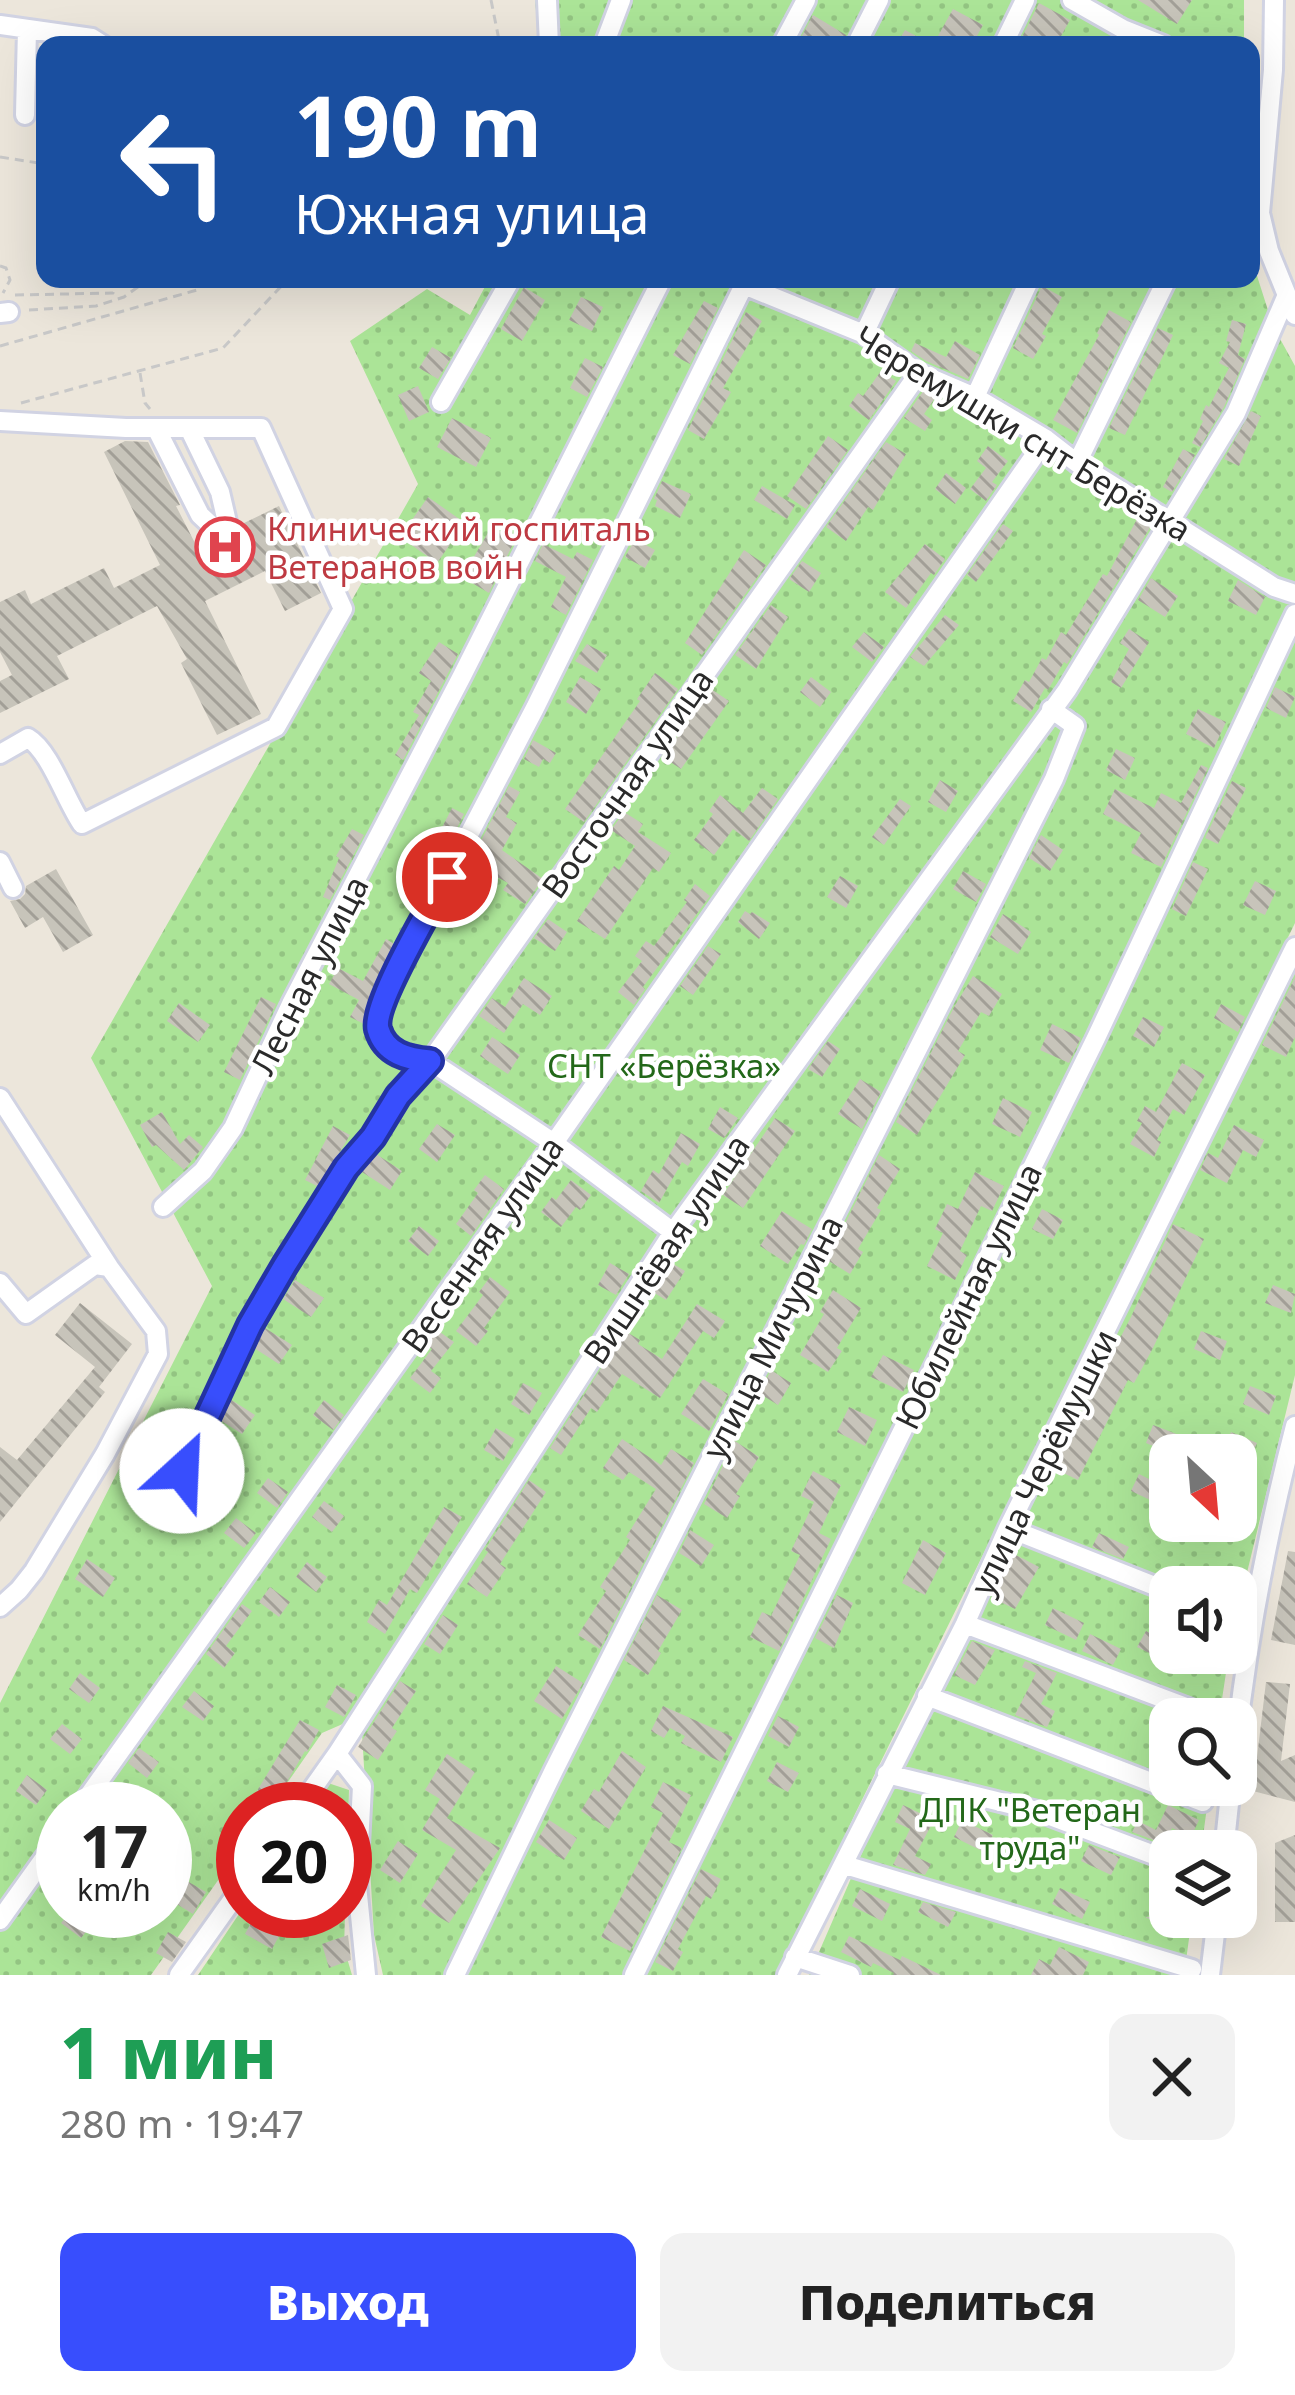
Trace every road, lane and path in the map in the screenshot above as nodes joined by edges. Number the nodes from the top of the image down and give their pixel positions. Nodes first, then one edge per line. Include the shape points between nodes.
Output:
1 (491, 0) edge
2 (547, 0) edge
3 (621, 0) edge
4 (806, 0) edge
5 (879, 0) edge
6 (1025, 0) edge
7 (1072, 0) edge
8 (1274, 0) edge
9 (0, 26) edge
10 (26, 29) junction
11 (77, 36) edge
12 (498, 36) edge
13 (549, 36) edge
14 (607, 36) edge
15 (787, 36) edge
16 (861, 36) edge
17 (1008, 36) edge
18 (1134, 36) edge
19 (25, 115) dead end
20 (0, 158) edge
21 (36, 163) edge
22 (0, 266) edge
23 (114, 288) edge
24 (136, 288) edge
25 (198, 288) edge
26 (279, 288) edge
27 (506, 288) edge
28 (657, 288) edge
29 (743, 288) edge
30 (760, 288) edge
31 (886, 288) edge
32 (1026, 288) edge
33 (1163, 288) edge
34 (32, 294) junction
35 (3, 304) edge
36 (1291, 306) edge
37 (864, 334) junction
38 (0, 346) edge
39 (140, 370) junction
40 (919, 374) junction
41 (975, 398) junction
42 (441, 402) dead end
43 (20, 403) dead end
44 (0, 421) edge
45 (162, 428) junction
46 (189, 428) junction
47 (1046, 440) junction
48 (1077, 463) junction
49 (1171, 520) junction
50 (1295, 594) edge
51 (1295, 614) edge
52 (1051, 709) junction
53 (0, 754) edge
54 (0, 862) edge
55 (13, 888) dead end
56 (1295, 946) edge
57 (430, 1061) junction
58 (0, 1098) edge
59 (554, 1143) junction
60 (163, 1207) dead end
61 (673, 1232) junction
62 (109, 1267) junction
63 (0, 1283) edge
64 (1295, 1426) edge
65 (164, 1508) dead end
66 (1008, 1528) junction
67 (1149, 1584) edge
68 (0, 1606) edge
69 (965, 1624) junction
70 (927, 1696) junction
71 (1163, 1698) edge
72 (1242, 1698) edge
73 (337, 1754) junction
74 (887, 1774) junction
75 (1149, 1781) edge
76 (98, 1782) edge
77 (317, 1782) edge
78 (1149, 1853) edge
79 (845, 1865) junction
80 (36, 1870) edge
81 (0, 1920) edge
82 (216, 1923) edge
83 (1210, 1938) edge
84 (791, 1966) edge
85 (1201, 1972) edge
86 (179, 1975) edge
87 (365, 1975) edge
88 (455, 1975) edge
89 (634, 1975) edge
90 (850, 1975) edge

1 - 12 path
2 - 13 street
3 - 14 street
4 - 15 street
5 - 16 street
6 - 17 street
7 - 18 street
8 - 36 street via 1261,213
9 - 10 street
10 - 11 street
10 - 19 street
20 - 21 path
22 - 35 path via 10,280
23 - 34 path
24 - 34 path via 96,307 32,309
25 - 38 path
26 - 39 path via 223,347
27 - 42 street
28 - 60 street, Лесная улица via 233,1129
29 - 57 street via 381,1003 377,1027 388,1046 406,1059
30 - 37 street, Черемушки снт Берёзка
31 - 37 street
32 - 41 street
33 - 48 street
34 - 35 path
36 - 49 street
37 - 40 street, Черемушки снт Берёзка
39 - 43 path
39 - 45 path via 145,403
40 - 41 street, Черемушки снт Берёзка
40 - 57 street, Восточная улица
41 - 47 street, Черемушки снт Берёзка
44 - 45 street
45 - 46 street
45 - 46 street via 200,515 217,531 227,522 220,492
46 - 53 street via 261,428 343,609 276,727 82,824 38,744 28,739
47 - 48 street, Черемушки снт Берёзка
47 - 59 street, Весенняя улица
48 - 49 street, Черемушки снт Берёзка
49 - 50 street, Черемушки снт Берёзка
49 - 52 street, Вишнёвая улица
51 - 89 street, Юбилейная улица via 1096,1038
52 - 61 street, Вишнёвая улица
52 - 88 street, улица Мичурина via 1075,726 1054,779
54 - 55 street
56 - 66 street, улица Черёмушки
57 - 59 street
57 - 65 street, Восточная улица via 346,1168 250,1325
58 - 62 street
59 - 61 street
59 - 76 street, Весенняя улица
61 - 73 street, Вишнёвая улица
62 - 63 street via 95,1265 26,1315
62 - 68 street via 156,1331 158,1354 34,1571
64 - 72 street
66 - 67 street
66 - 69 street, улица Черёмушки
69 - 70 street, улица Черёмушки
69 - 71 street
70 - 74 street, улица Черёмушки
70 - 75 street
73 - 77 street, Вишнёвая улица
73 - 87 street via 362,1786 357,1885
74 - 78 street via 1037,1811
74 - 79 street, улица Черёмушки
79 - 84 street, улица Черёмушки
79 - 85 street
80 - 81 street
82 - 86 street
83 - 85 street
84 - 90 street

